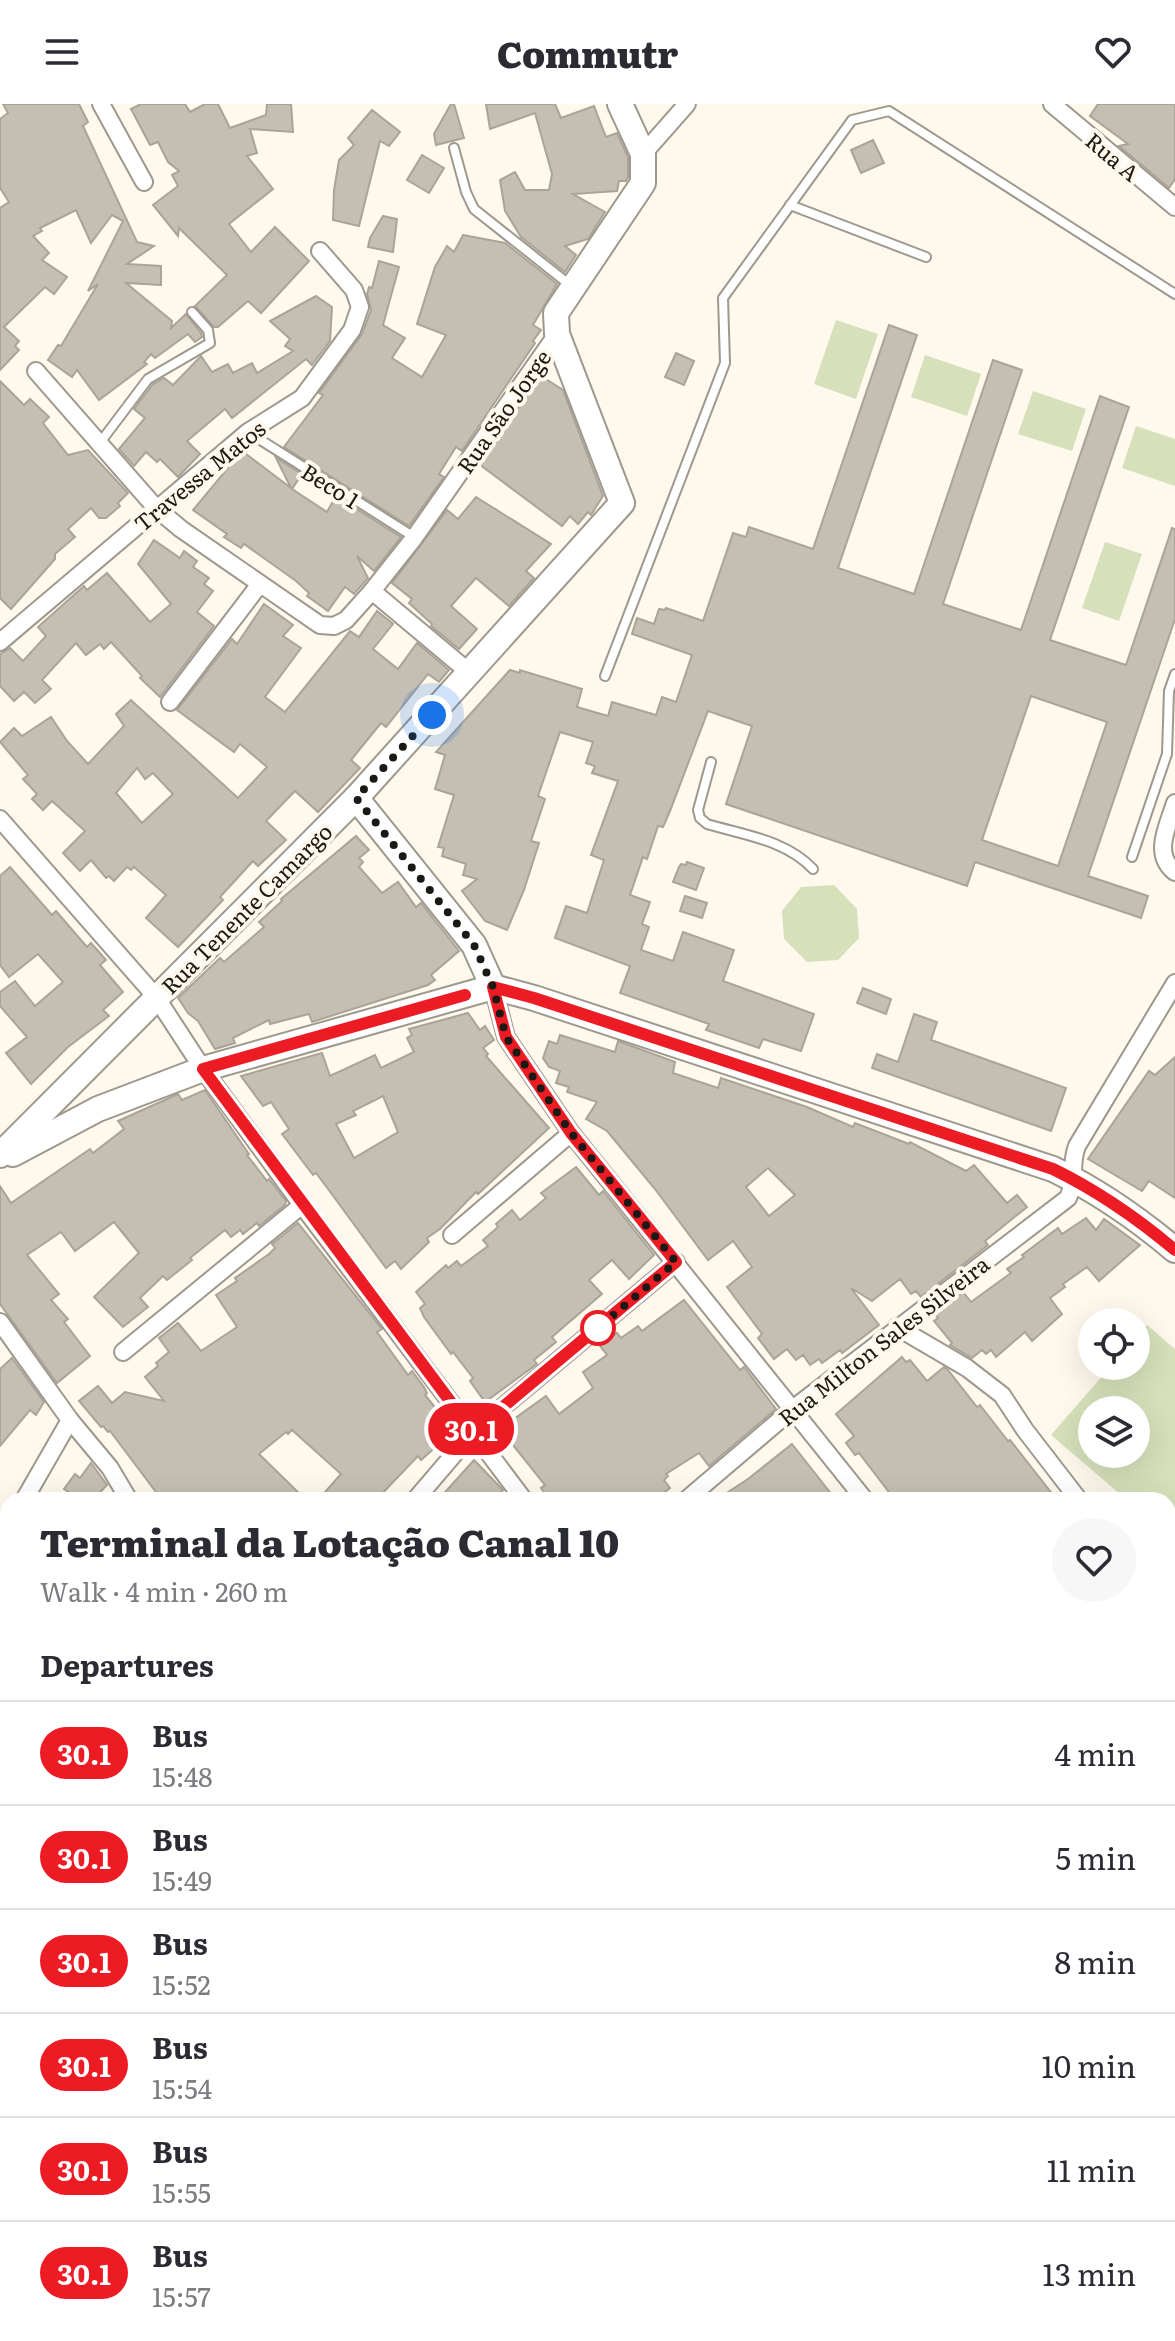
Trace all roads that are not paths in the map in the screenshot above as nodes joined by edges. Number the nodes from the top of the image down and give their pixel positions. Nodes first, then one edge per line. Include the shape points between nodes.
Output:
1 (101, 104) edge
2 (620, 104) edge
3 (687, 104) edge
4 (1052, 104) edge
5 (454, 148) dead end
6 (643, 154) junction
7 (144, 182) dead end
8 (790, 205) junction
9 (1175, 207) edge
10 (320, 251) dead end
11 (926, 257) dead end
12 (573, 288) junction
13 (1175, 294) edge
14 (192, 312) dead end
15 (557, 334) junction
16 (36, 371) dead end
17 (248, 432) junction
18 (99, 444) junction
19 (156, 508) junction
20 (414, 538) junction
21 (260, 584) junction
22 (372, 591) junction
23 (0, 642) edge
24 (470, 673) junction
25 (1175, 674) edge
26 (605, 676) dead end
27 (170, 702) dead end
28 (711, 762) dead end
29 (356, 798) junction
30 (1175, 803) edge
31 (0, 819) edge
32 (1132, 857) dead end
33 (813, 869) dead end
34 (1175, 872) edge
35 (1175, 983) edge
36 (493, 987) junction
37 (156, 997) junction
38 (203, 1069) junction
39 (571, 1133) junction
40 (0, 1158) edge
41 (1071, 1178) junction
42 (302, 1205) junction
43 (452, 1235) dead end
44 (1175, 1250) edge
45 (676, 1262) junction
46 (0, 1322) edge
47 (897, 1327) junction
48 (123, 1352) dead end
49 (794, 1408) junction
50 (70, 1420) junction
51 (473, 1432) junction
52 (29, 1492) edge
53 (124, 1492) edge
54 (422, 1492) edge
55 (518, 1492) edge
56 (695, 1492) edge
57 (859, 1492) edge
58 (1073, 1492) edge

1 - 7 street
2 - 6 street
3 - 6 street
4 - 9 street, Rua A
5 - 12 lane via 474,209
6 - 12 street, Rua São Jorge via 643,183
8 - 11 lane
8 - 13 lane via 852,120 889,111
8 - 26 lane via 723,298 725,363
10 - 17 street, Travessa Matos via 354,290 360,307 352,330 302,398
12 - 15 street, Rua São Jorge via 556,313
14 - 18 lane via 208,330 210,343 148,379
15 - 20 street, Rua São Jorge
15 - 24 street, Rua Tenente Camargo via 622,503
16 - 18 street, Rua São Jorge
17 - 19 street, Travessa Matos
17 - 20 lane, Beco 1
18 - 19 street, Rua São Jorge
19 - 21 street, Rua São Jorge
19 - 23 street, Travessa Matos
20 - 22 street, Rua São Jorge
21 - 22 street, Rua São Jorge via 320,625 334,626
21 - 27 street
22 - 24 street
24 - 29 street, Rua Tenente Camargo
25 - 32 lane via 1169,691 1167,754
28 - 33 lane via 700,818 783,846
29 - 36 street via 474,945
29 - 37 street, Rua Tenente Camargo
30 - 34 street via 1161,849 1166,865
31 - 37 street
35 - 41 street, Rua Milton Sales Silveira via 1077,1146
36 - 38 street
36 - 39 street via 506,1037
36 - 41 street
37 - 38 street
37 - 40 street, Rua Tenente Camargo
38 - 40 street via 98,1109
38 - 42 street
39 - 43 street
39 - 45 street
41 - 44 street via 1142,1222
41 - 47 street, Rua Milton Sales Silveira via 1068,1198
42 - 48 street
42 - 51 street
45 - 49 street
45 - 51 street
46 - 50 street
47 - 49 street, Rua Milton Sales Silveira
47 - 58 street via 1002,1395
49 - 56 street, Rua Milton Sales Silveira
49 - 57 street
50 - 52 street
50 - 53 street
51 - 54 street
51 - 55 street

